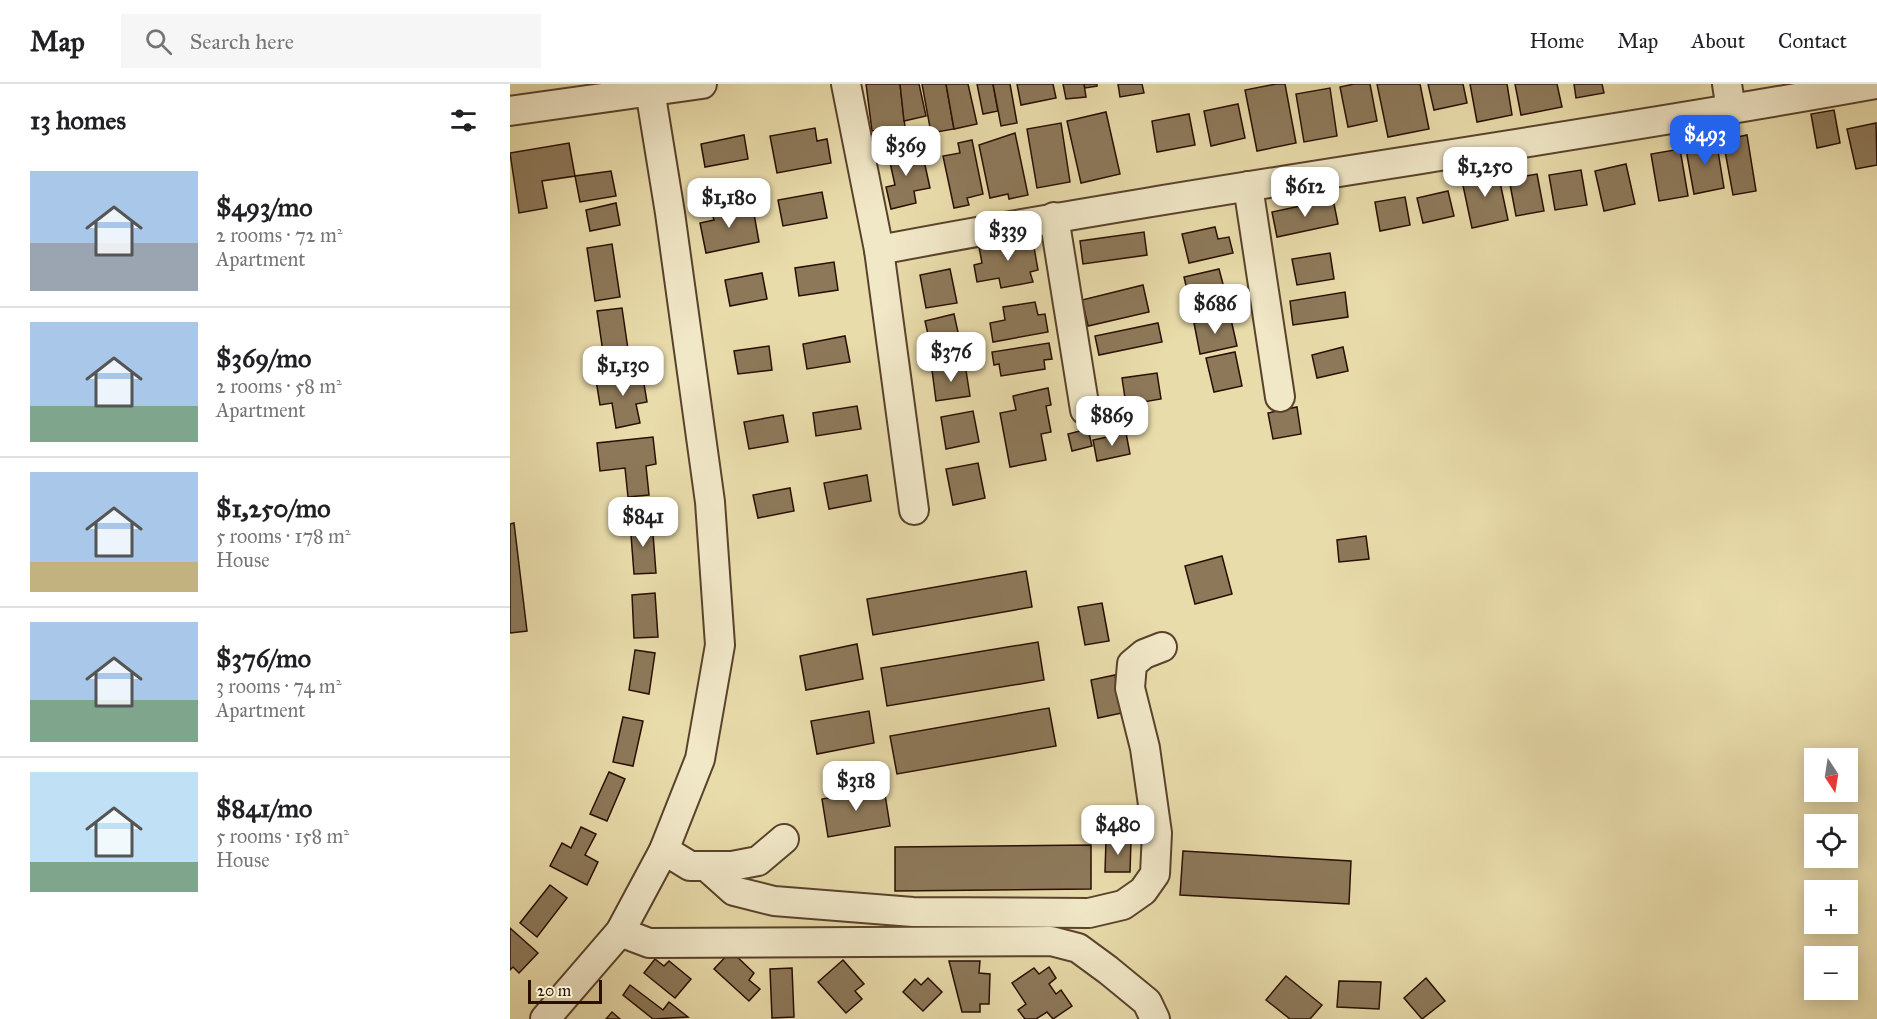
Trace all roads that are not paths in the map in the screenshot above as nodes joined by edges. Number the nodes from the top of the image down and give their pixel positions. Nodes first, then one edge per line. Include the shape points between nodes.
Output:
1 (702, 84) edge
2 (846, 84) edge
3 (1876, 84) edge
4 (649, 88) edge
5 (1729, 97) edge
6 (510, 111) edge
7 (1248, 186) junction
8 (1054, 217) junction
9 (879, 250) junction
10 (1280, 397) dead end
11 (1085, 410) dead end
12 (914, 510) dead end
13 (1162, 647) dead end
14 (784, 839) dead end
15 (664, 850) junction
16 (706, 866) junction
17 (620, 932) junction
18 (544, 1019) edge
19 (1155, 1019) edge

1 - 4 street
2 - 9 street
3 - 5 street
4 - 6 street
4 - 15 street via 710,502 720,645 700,759
5 - 7 street
7 - 8 street
7 - 10 street
8 - 9 street
8 - 11 street
9 - 12 street
13 - 16 street via 1132,664 1130,688 1145,748 1157,833 1155,874 1143,891 1123,905 1089,913 914,912 774,901 734,891
14 - 16 street via 758,861
15 - 16 street via 690,866
15 - 17 street
17 - 18 street
17 - 19 street via 648,943 1051,941 1078,948 1108,970 1147,1002

